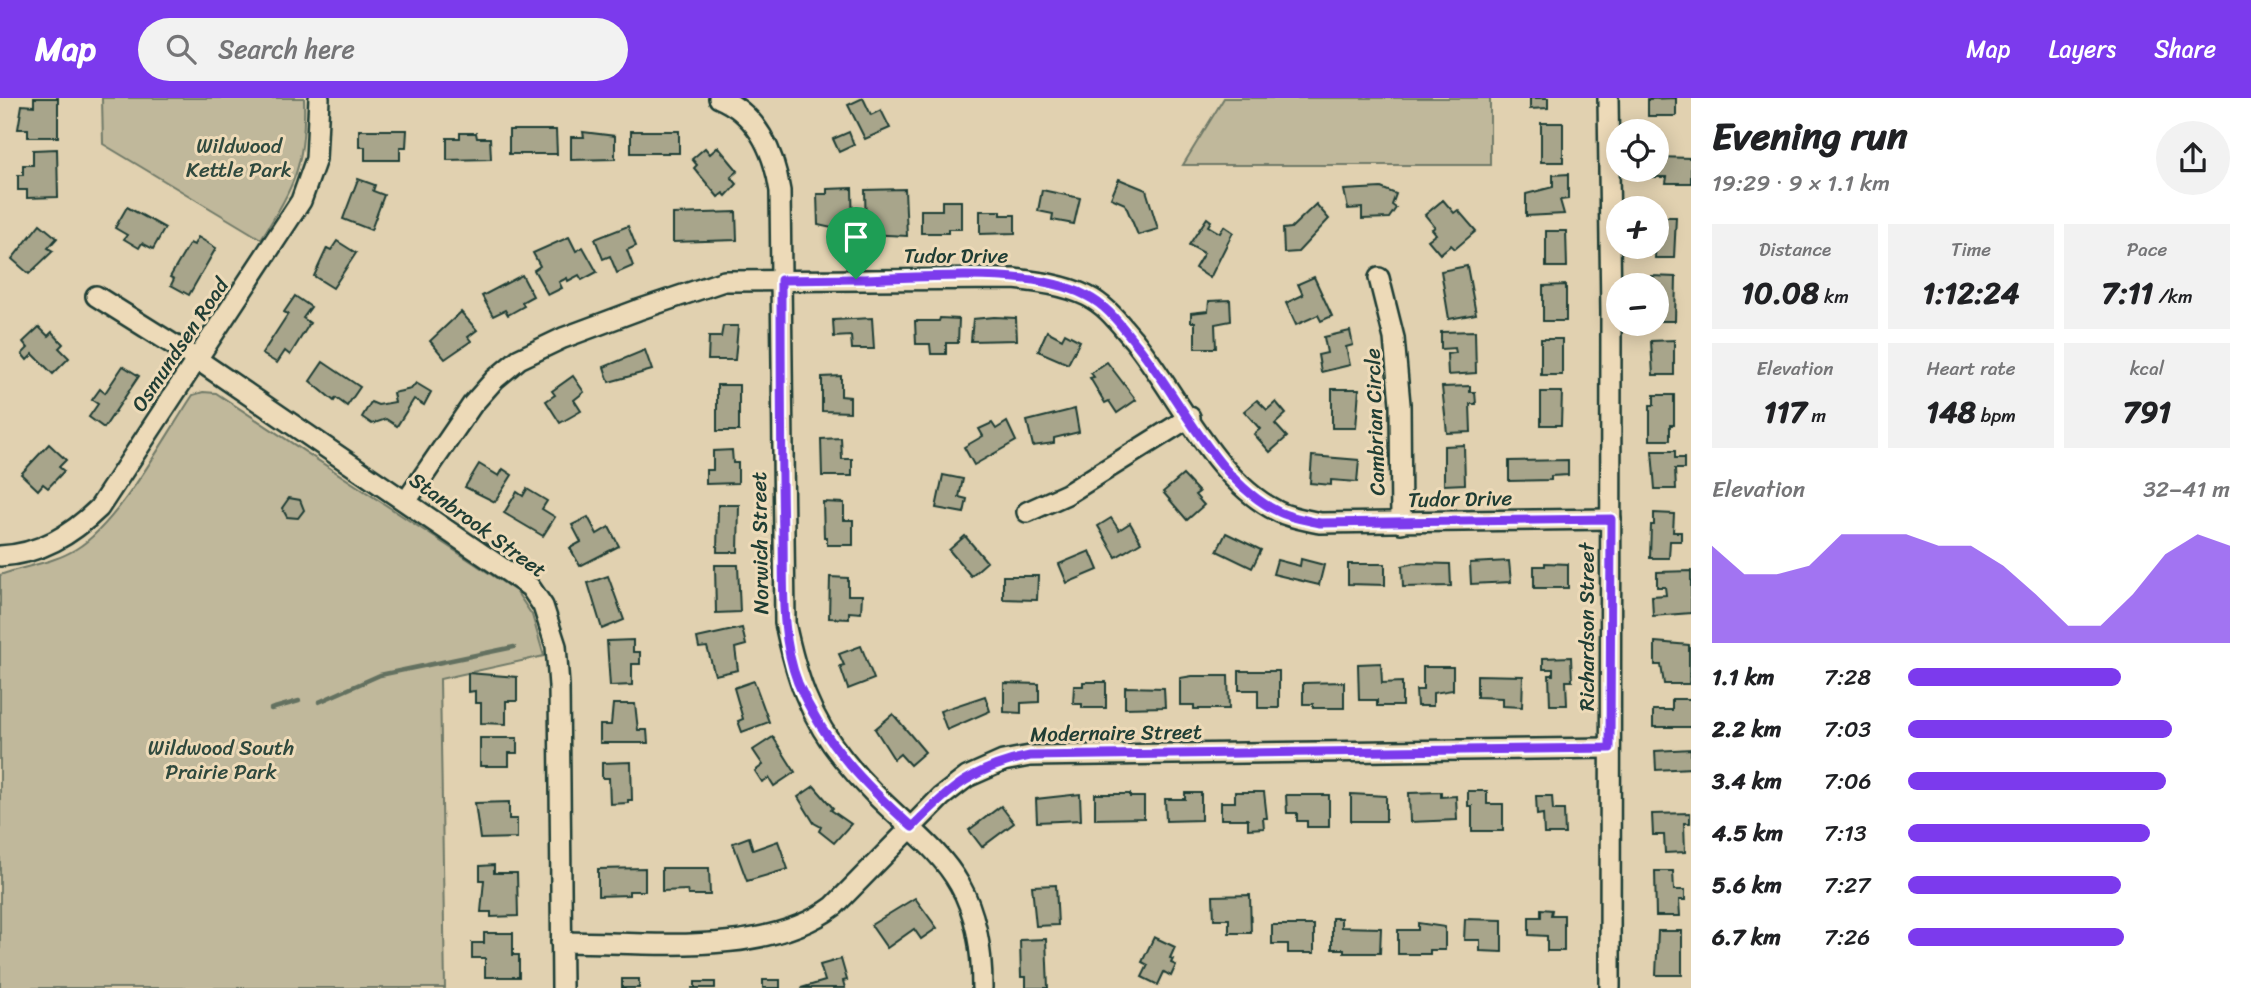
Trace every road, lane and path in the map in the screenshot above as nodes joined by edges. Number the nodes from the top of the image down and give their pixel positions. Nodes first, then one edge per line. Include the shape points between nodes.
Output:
1 (319, 98) edge
2 (719, 98) edge
3 (1608, 98) edge
4 (1379, 278) dead end
5 (781, 280) junction
6 (96, 296) dead end
7 (198, 360) junction
8 (1190, 417) junction
9 (407, 500) junction
10 (1027, 512) dead end
11 (1611, 519) junction
12 (1401, 523) junction
13 (0, 556) edge
14 (1610, 748) junction
15 (912, 827) junction
16 (561, 942) junction
17 (562, 988) edge
18 (982, 988) edge
19 (1610, 988) edge

1 - 7 street, Osmundsen Road via 316,159 307,190
2 - 5 street, Norwich Street via 754,122 776,163
3 - 11 street, Richardson Street
4 - 12 street, Cambrian Circle via 1396,352
5 - 8 street, Tudor Drive via 1014,279 1054,284 1087,296 1110,311
5 - 9 street, Tudor Drive via 724,281 563,338 519,359 472,405
5 - 15 street, Norwich Street via 785,623 797,680 842,759
6 - 7 street, Stanbrook Street
7 - 9 street, Stanbrook Street
7 - 13 street, Osmundsen Road via 99,508 51,544
8 - 10 street via 1067,494
8 - 12 street, Tudor Drive via 1224,468 1252,495 1280,513 1320,523
9 - 16 street, Stanbrook Street via 530,587 543,606 556,646 559,686
11 - 12 street, Tudor Drive
11 - 14 street, Richardson Street
14 - 15 street, Modernaire Street via 1030,756 1003,761 967,777
14 - 19 street, Richardson Street
15 - 16 street, Modernaire Street via 834,906 784,933 712,942
15 - 18 street, Norwich Street via 946,863 970,901 982,956
16 - 17 street, Stanbrook Street

